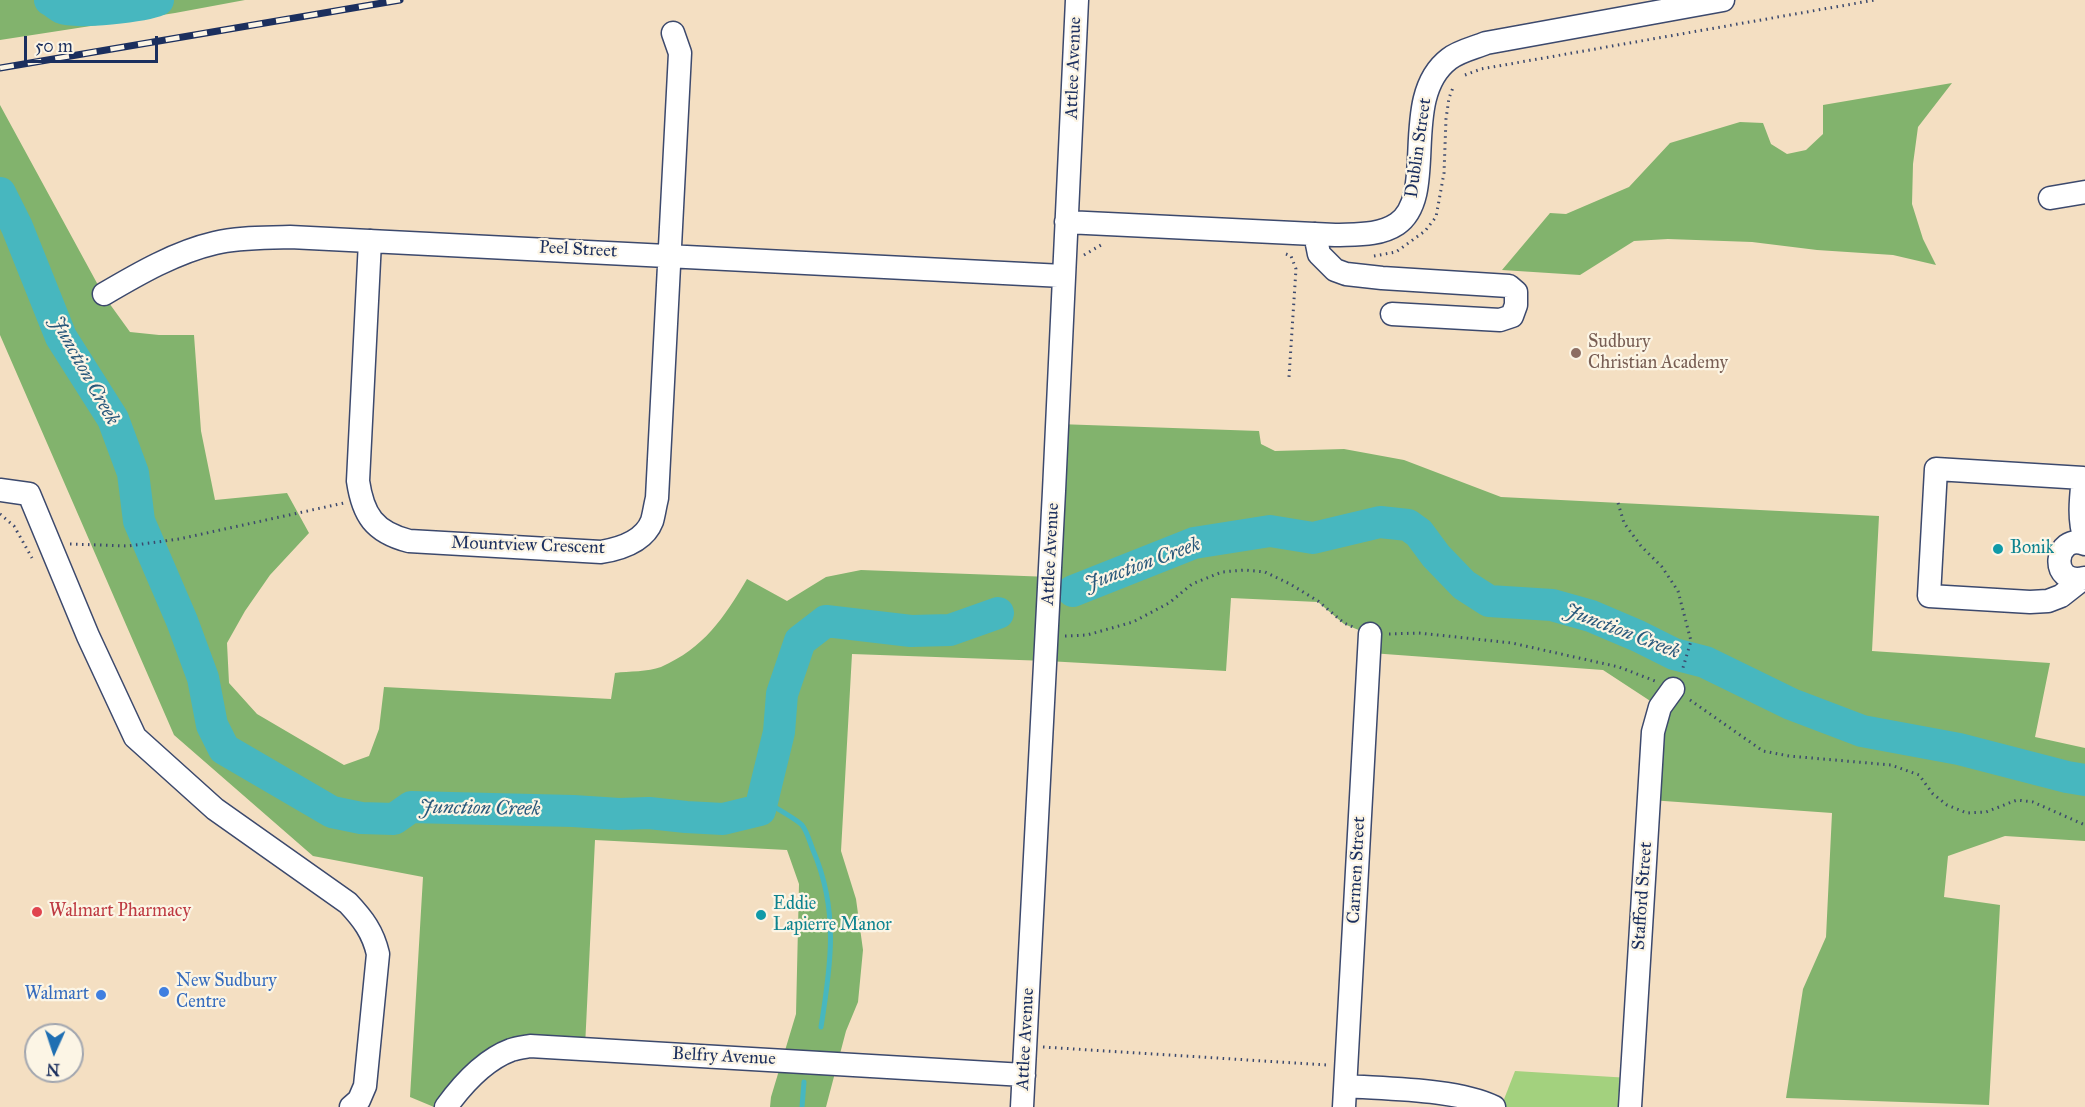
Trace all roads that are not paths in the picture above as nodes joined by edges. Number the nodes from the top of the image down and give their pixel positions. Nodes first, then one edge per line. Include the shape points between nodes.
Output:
1 (1077, 0) edge
2 (1723, 0) edge
3 (673, 33) dead end
4 (2085, 192) edge
5 (2050, 198) dead end
6 (1066, 222) junction
7 (370, 241) junction
8 (1317, 244) junction
9 (671, 255) junction
10 (1064, 265) junction
11 (104, 294) dead end
12 (1392, 314) dead end
13 (0, 490) edge
14 (2085, 539) edge
15 (2085, 544) edge
16 (2085, 578) edge
17 (1370, 634) road end
18 (1672, 689) road end
19 (1024, 1075) junction
20 (1346, 1086) edge
21 (351, 1107) edge
22 (446, 1107) edge
23 (1022, 1107) edge
24 (1494, 1107) edge
25 (1630, 1107) edge

1 - 6 street, Attlee Avenue
2 - 8 street, Dublin Street via 1497,41 1448,60 1425,93 1416,192 1404,219 1390,228
3 - 9 street, Mountview Crescent via 680,53
4 - 5 street
6 - 8 street, Dublin Street
6 - 10 street, Attlee Avenue
7 - 9 street, Peel Street
7 - 9 street, Mountview Crescent via 358,481 367,513 391,537 408,541 601,552 638,539 651,524 657,498
7 - 11 street, Peel Street via 278,237 214,243 140,273
8 - 12 street via 1335,270 1346,274 1509,286 1516,292 1512,316 1500,320
9 - 10 street, Peel Street
10 - 19 street, Attlee Avenue
13 - 21 street via 29,494 135,737 215,809 348,903 374,937 378,954 365,1086
14 - 16 street via 2081,514 2083,478 1936,469 1929,596 2048,601
15 - 16 street via 2067,545 2059,559 2065,575 2077,580
17 - 20 street, Carmen Street
18 - 25 street, Stafford Street via 1660,708 1653,732
19 - 22 street, Belfry Avenue via 530,1046 511,1050 491,1061 472,1076
19 - 23 street, Attlee Avenue
20 - 24 street via 1449,1095

